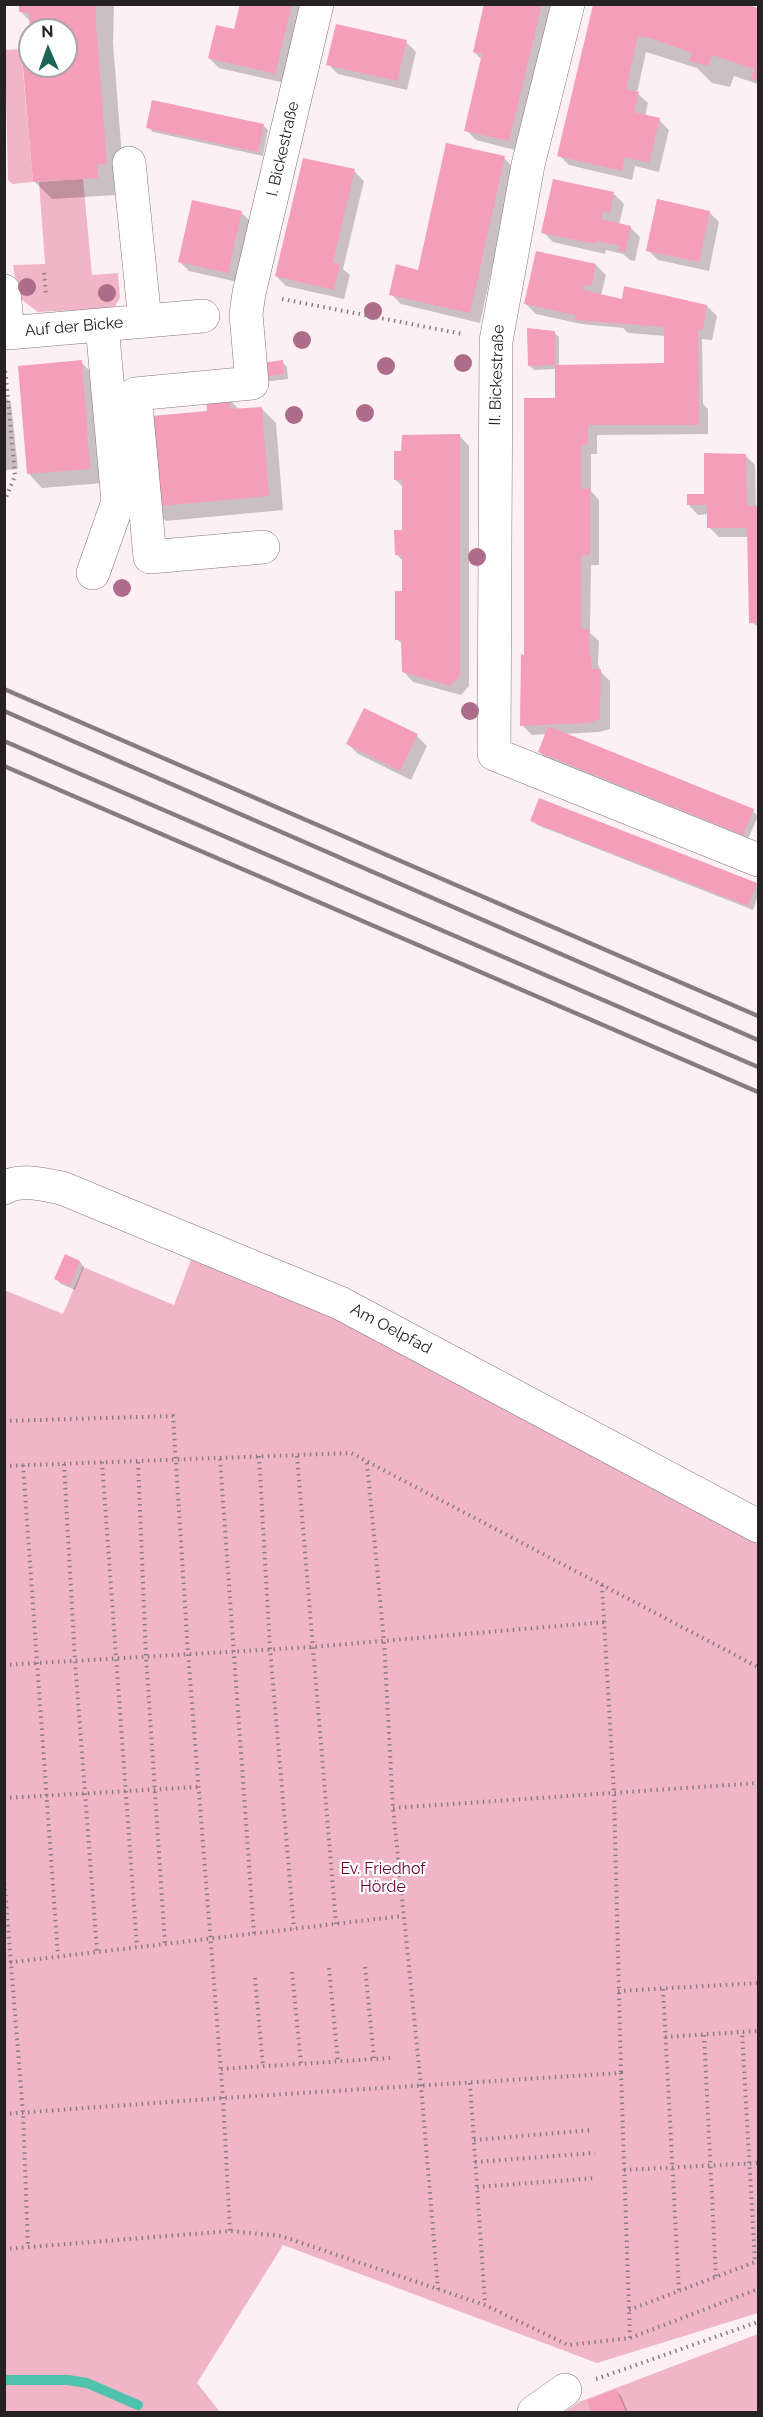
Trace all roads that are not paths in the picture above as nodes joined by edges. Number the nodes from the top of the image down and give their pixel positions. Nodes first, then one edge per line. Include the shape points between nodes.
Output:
1 (317, 4) edge
2 (568, 4) edge
3 (129, 163) dead end
4 (4, 291) edge
5 (202, 316) dead end
6 (145, 321) junction
7 (102, 325) junction
8 (262, 547) dead end
9 (93, 573) dead end
10 (759, 861) edge
11 (4, 1188) edge
12 (759, 1527) edge
13 (564, 2390) road end
14 (534, 2412) edge

1 - 8 street, I. Bickestraße via 249,293 246,314 252,383 135,393 150,556
2 - 10 street, II. Bickestraße via 528,165 495,340 494,754
3 - 6 street, Auf der Bicke
4 - 7 street, Auf der Bicke via 8,333
5 - 6 street, Auf der Bicke
6 - 7 street, Auf der Bicke
7 - 9 street via 118,502
11 - 12 street, Am Oelpfad via 10,1184 36,1183 62,1188 340,1302
13 - 14 street

